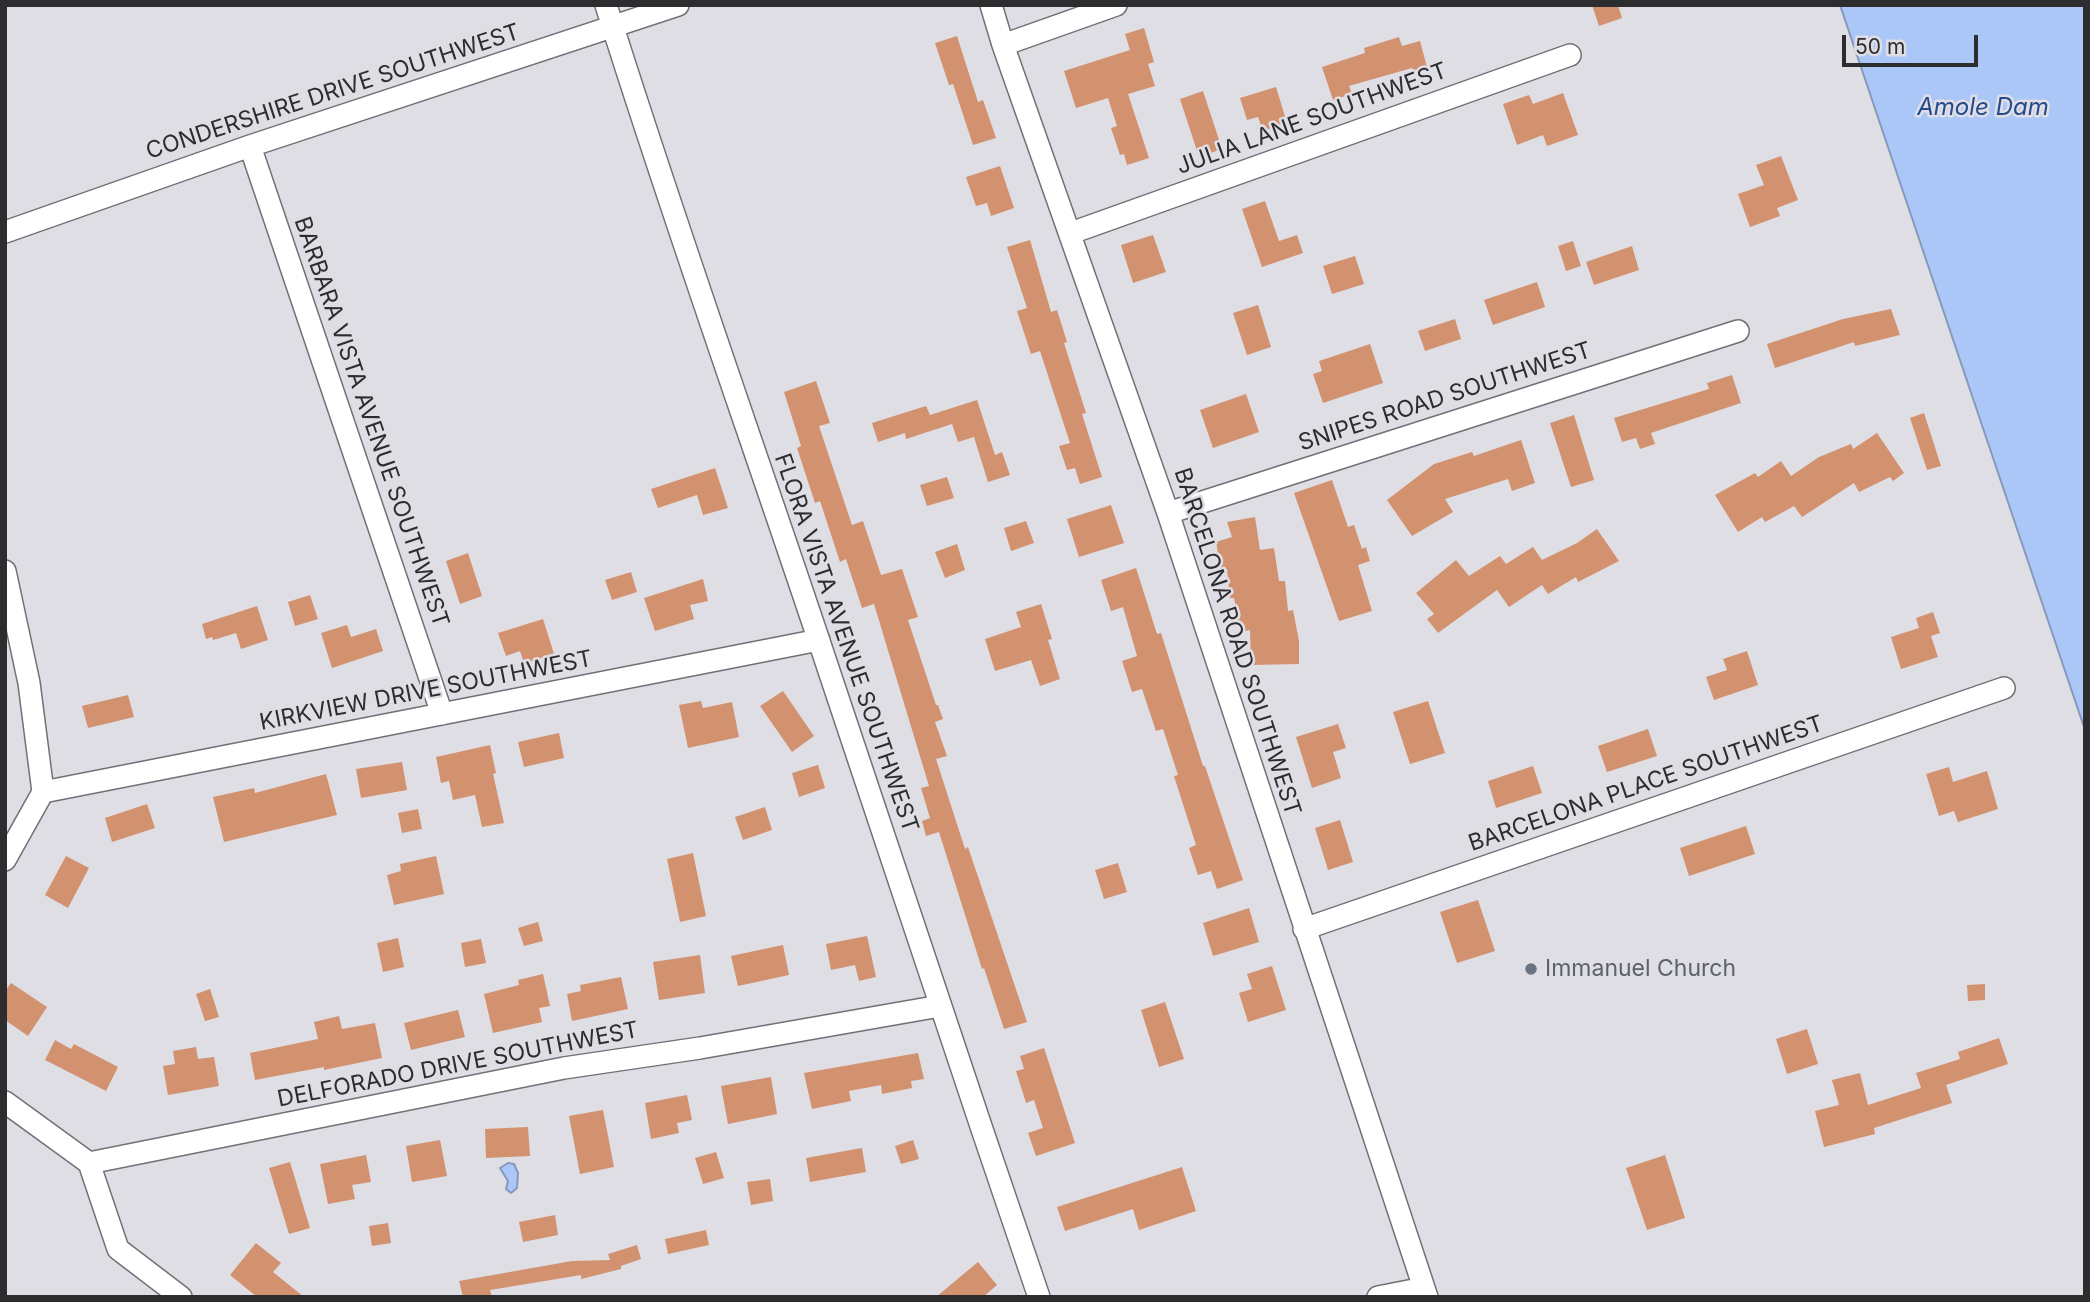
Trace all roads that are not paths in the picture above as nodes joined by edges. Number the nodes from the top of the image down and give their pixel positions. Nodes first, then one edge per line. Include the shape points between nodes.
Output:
1 (606, 5) edge
2 (678, 5) edge
3 (991, 5) edge
4 (1116, 5) edge
5 (612, 27) junction
6 (1003, 45) junction
7 (1570, 55) dead end
8 (250, 146) junction
9 (5, 232) edge
10 (1071, 233) junction
11 (1738, 331) dead end
12 (1168, 513) junction
13 (5, 571) edge
14 (819, 640) junction
15 (2004, 688) dead end
16 (442, 714) junction
17 (43, 792) junction
18 (5, 860) edge
19 (1304, 929) junction
20 (940, 1006) junction
21 (5, 1101) edge
22 (89, 1163) junction
23 (1426, 1292) edge
24 (181, 1297) edge
25 (1040, 1297) edge
26 (1378, 1297) edge

1 - 5 street, FLORA VISTA AVENUE SOUTHWEST
2 - 5 street, CONDERSHIRE DRIVE SOUTHWEST
3 - 6 street, BARCELONA ROAD SOUTHWEST
4 - 6 street
5 - 8 street, CONDERSHIRE DRIVE SOUTHWEST
5 - 14 street, FLORA VISTA AVENUE SOUTHWEST
6 - 10 street, BARCELONA ROAD SOUTHWEST
7 - 10 street, JULIA LANE SOUTHWEST
8 - 9 street, CONDERSHIRE DRIVE SOUTHWEST
8 - 16 street, BARBARA VISTA AVENUE SOUTHWEST
10 - 12 street, BARCELONA ROAD SOUTHWEST
11 - 12 street, SNIPES ROAD SOUTHWEST
12 - 19 street, BARCELONA ROAD SOUTHWEST
13 - 17 street via 29,683
14 - 16 street, KIRKVIEW DRIVE SOUTHWEST
14 - 20 street, FLORA VISTA AVENUE SOUTHWEST
15 - 19 street, BARCELONA PLACE SOUTHWEST
16 - 17 street, KIRKVIEW DRIVE SOUTHWEST
17 - 18 street
19 - 23 street, BARCELONA ROAD SOUTHWEST
20 - 22 street, DELFORADO DRIVE SOUTHWEST via 564,1069
20 - 25 street, FLORA VISTA AVENUE SOUTHWEST
21 - 22 street
22 - 24 street via 118,1249
23 - 26 street

